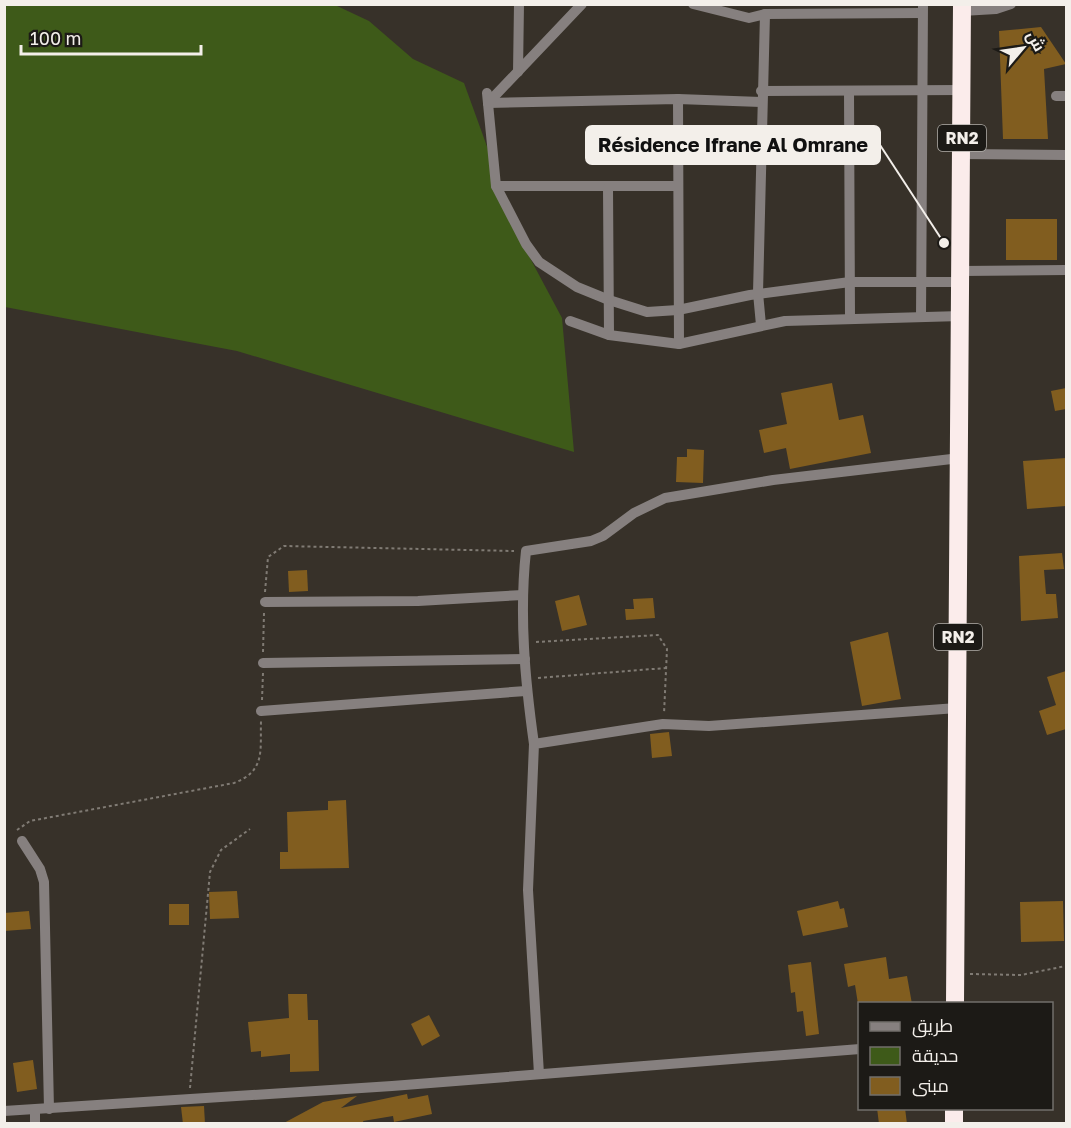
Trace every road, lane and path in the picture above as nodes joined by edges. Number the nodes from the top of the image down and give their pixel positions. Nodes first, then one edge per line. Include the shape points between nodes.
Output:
1 (519, 4) edge
2 (582, 4) edge
3 (693, 4) edge
4 (1011, 4) edge
5 (962, 8) edge
6 (923, 9) edge
7 (765, 14) junction
8 (518, 72) junction
9 (921, 90) junction
10 (962, 90) junction
11 (849, 91) junction
12 (761, 97) junction
13 (488, 98) junction
14 (678, 99) junction
15 (962, 154) junction
16 (1066, 155) edge
17 (496, 186) junction
18 (678, 186) junction
19 (608, 188) junction
20 (1066, 270) edge
21 (961, 276) junction
22 (850, 282) junction
23 (921, 282) junction
24 (758, 294) junction
25 (609, 300) junction
26 (678, 310) junction
27 (961, 316) junction
28 (921, 317) junction
29 (850, 318) junction
30 (570, 321) dead end
31 (761, 325) junction
32 (609, 335) junction
33 (679, 344) junction
34 (960, 458) junction
35 (523, 595) junction
36 (265, 602) dead end
37 (524, 643) junction
38 (525, 659) junction
39 (263, 663) dead end
40 (666, 668) junction
41 (526, 685) junction
42 (957, 708) junction
43 (261, 711) dead end
44 (663, 724) junction
45 (534, 744) junction
46 (250, 829) dead end
47 (22, 841) dead end
48 (1066, 966) edge
49 (955, 974) junction
50 (955, 1002) edge
51 (858, 1049) edge
52 (539, 1074) junction
53 (190, 1097) junction
54 (48, 1109) junction
55 (35, 1110) junction
56 (4, 1111) edge
57 (35, 1124) edge

1 - 8 street
2 - 8 street
3 - 7 street via 749,18
4 - 5 street via 996,9
5 - 10 highway, RN2
6 - 7 street
6 - 9 street
7 - 12 street
8 - 13 street
9 - 10 street
9 - 11 street
9 - 23 street
10 - 15 highway, RN2
11 - 12 street
11 - 22 street
12 - 14 street
12 - 24 street
13 - 14 street
13 - 17 street
14 - 18 street
15 - 16 street
15 - 21 highway, RN2
17 - 19 street
17 - 25 street via 539,262 577,287
18 - 19 street
18 - 26 street
19 - 25 street
20 - 21 street
21 - 23 street
21 - 27 highway, RN2
22 - 23 street
22 - 24 street
22 - 29 street
23 - 28 street
24 - 26 street
24 - 31 street
25 - 26 street via 647,312
25 - 32 street
26 - 33 street
27 - 28 street
27 - 34 highway, RN2
28 - 29 street
29 - 31 street
30 - 32 street
31 - 33 street
32 - 33 street
34 - 35 street via 773,480 665,498 591,541 526,551
34 - 42 highway, RN2
35 - 36 street via 418,601
35 - 37 street
37 - 38 street
37 - 40 path via 658,635 667,649
38 - 39 street
38 - 41 street
40 - 41 path
40 - 44 path
41 - 43 street
41 - 45 street
42 - 44 street via 710,726
42 - 49 highway, RN2
44 - 45 street
45 - 52 street via 528,890
46 - 53 path via 221,850 210,872
47 - 54 street via 44,882
48 - 49 path via 1021,975
49 - 50 highway, RN2
51 - 52 street
52 - 53 street
53 - 54 street
54 - 55 street
55 - 56 street
55 - 57 street

